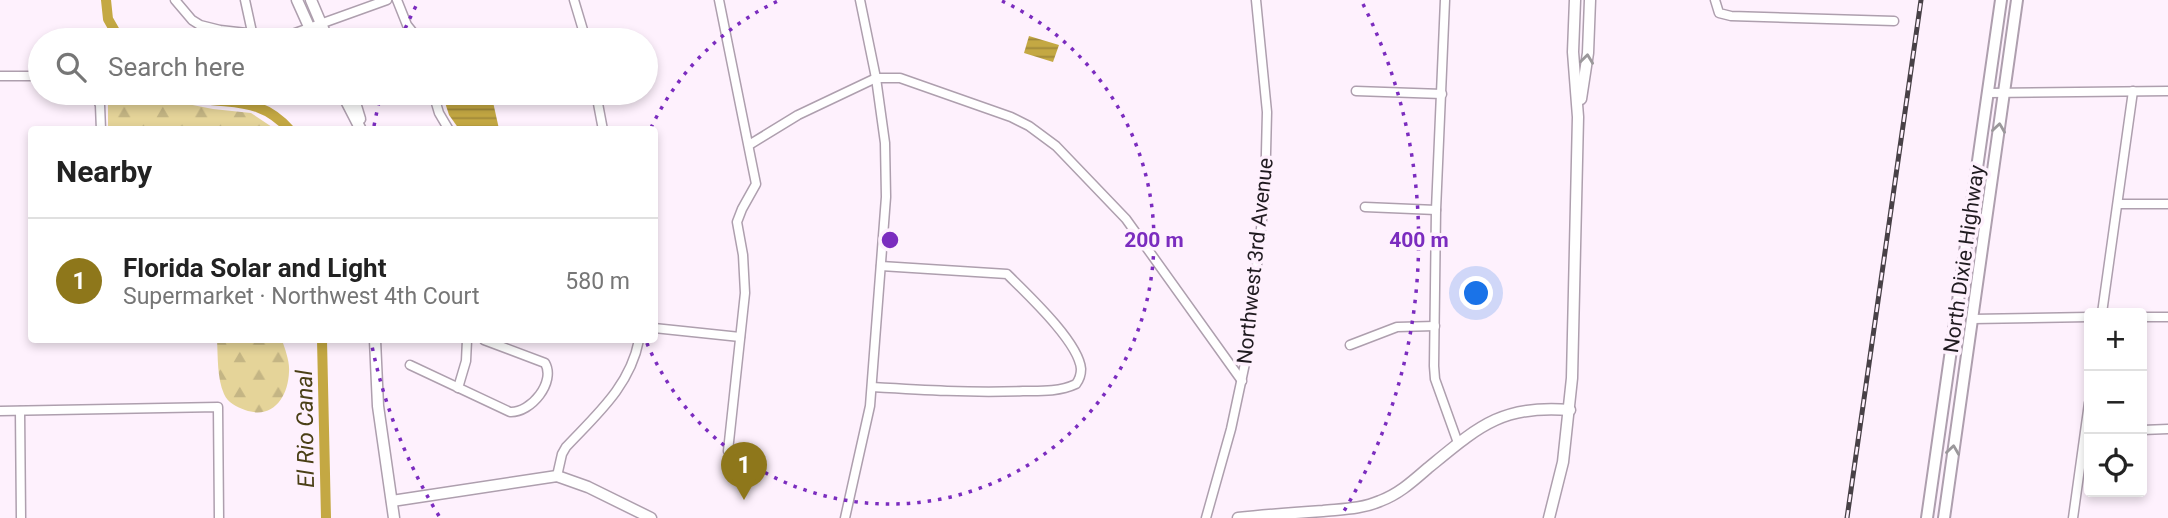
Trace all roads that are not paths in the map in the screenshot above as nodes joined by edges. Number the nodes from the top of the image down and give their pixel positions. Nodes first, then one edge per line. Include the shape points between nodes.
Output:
1 (175, 0) edge
2 (245, 0) edge
3 (297, 0) edge
4 (311, 0) edge
5 (387, 0) edge
6 (397, 0) edge
7 (574, 0) edge
8 (719, 0) edge
9 (860, 0) edge
10 (1256, 0) edge
11 (1445, 0) edge
12 (1575, 0) edge
13 (1590, 0) edge
14 (1715, 0) edge
15 (2001, 0) edge
16 (2017, 0) edge
17 (1894, 21) dead end
18 (321, 25) junction
19 (210, 28) edge
20 (251, 28) edge
21 (309, 28) edge
22 (312, 28) edge
23 (322, 28) edge
24 (409, 28) edge
25 (582, 28) edge
26 (0, 76) edge
27 (28, 76) edge
28 (876, 78) junction
29 (1356, 91) dead end
30 (2133, 91) junction
31 (2168, 91) edge
32 (1988, 93) junction
33 (2004, 93) junction
34 (1442, 94) junction
35 (100, 105) edge
36 (348, 105) edge
37 (355, 105) edge
38 (436, 105) edge
39 (598, 105) edge
40 (1578, 117) junction
41 (101, 126) edge
42 (360, 126) edge
43 (361, 126) edge
44 (446, 126) edge
45 (602, 126) edge
46 (749, 145) junction
47 (2118, 204) junction
48 (2168, 204) edge
49 (1365, 207) dead end
50 (1436, 210) junction
51 (881, 265) junction
52 (2103, 308) edge
53 (2084, 317) edge
54 (2147, 317) edge
55 (2168, 317) edge
56 (1972, 318) junction
57 (1435, 326) junction
58 (658, 328) edge
59 (740, 337) junction
60 (375, 343) edge
61 (467, 343) edge
62 (492, 343) edge
63 (638, 343) edge
64 (1350, 345) dead end
65 (410, 365) dead end
66 (1242, 381) junction
67 (872, 387) junction
68 (457, 388) junction
69 (1570, 410) junction
70 (0, 411) edge
71 (20, 411) junction
72 (2168, 429) edge
73 (2147, 430) edge
74 (2086, 434) edge
75 (1458, 443) junction
76 (728, 451) dead end
77 (557, 477) junction
78 (392, 501) junction
79 (21, 518) edge
80 (219, 518) edge
81 (394, 518) edge
82 (651, 518) edge
83 (845, 518) edge
84 (1206, 518) edge
85 (1238, 518) edge
86 (1549, 518) edge
87 (1927, 518) edge
88 (1944, 518) edge
89 (2073, 518) edge

1 - 19 street via 192,20
2 - 20 street
3 - 21 street
4 - 18 street
5 - 18 street
6 - 24 street
7 - 25 street
8 - 46 street
9 - 28 street
10 - 66 street, Northwest 3rd Avenue via 1267,162
11 - 34 street
12 - 40 street
40 -> 13 street
14 - 17 street via 1722,15
15 - 32 main road, North Dixie Highway
16 - 33 main road, North Dixie Highway
18 - 22 street
18 - 23 street
26 - 27 street
28 - 46 street via 798,115
28 - 51 street via 886,176
28 - 66 street via 900,78 1011,117 1056,146 1126,219
29 - 34 street
30 - 31 street
30 - 33 street
30 - 47 street
32 - 33 street
32 - 87 main road, North Dixie Highway
56 -> 33 main road, North Dixie Highway
34 - 50 street
35 - 41 street
36 - 42 street
37 - 43 street
38 - 44 street
39 - 45 street
40 - 69 street
46 - 59 street via 756,184 737,222 745,274
47 - 48 street
47 - 52 street
49 - 50 street
50 - 57 street
51 - 67 street
51 - 67 street via 1007,274 1051,319 1081,370 1076,384 1067,388 978,393
53 - 56 street
54 - 55 street
88 -> 56 main road, North Dixie Highway
57 - 64 street via 1397,327
57 - 75 street via 1435,379
58 - 59 street
59 - 76 street
60 - 78 street via 378,407
61 - 68 street
62 - 68 street via 545,363 549,379 544,388 517,413
63 - 77 street via 625,381 566,447
65 - 68 street
66 - 84 street, Northwest 3rd Avenue
67 - 83 street
69 - 75 street via 1513,412
69 - 86 street
70 - 71 street
71 - 79 street
71 - 80 street via 218,407
72 - 73 street
74 - 89 street
75 - 85 street via 1403,489 1379,502
77 - 78 street
77 - 82 street
78 - 81 street

